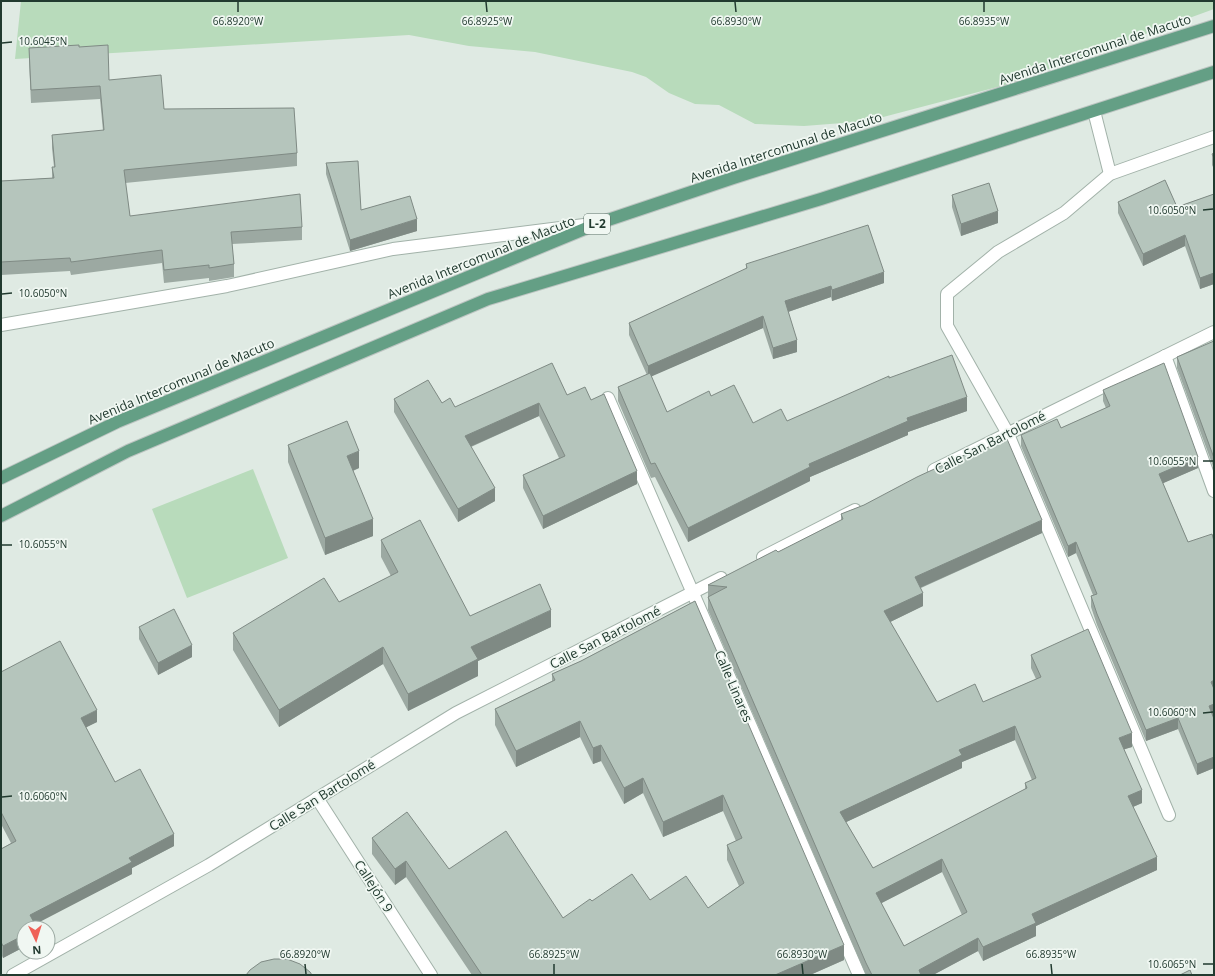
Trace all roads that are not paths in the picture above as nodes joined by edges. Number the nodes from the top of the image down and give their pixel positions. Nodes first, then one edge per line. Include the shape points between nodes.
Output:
1 (1214, 26) edge
2 (1214, 72) edge
3 (1094, 111) junction
4 (1214, 137) edge
5 (1110, 174) junction
6 (599, 223) junction
7 (1, 325) edge
8 (1214, 332) edge
9 (1165, 356) junction
10 (608, 398) dead end
11 (1007, 432) junction
12 (924, 475) edge
13 (1, 478) edge
14 (1214, 491) edge
15 (868, 503) edge
16 (1, 516) edge
17 (749, 564) edge
18 (735, 571) edge
19 (693, 592) junction
20 (317, 798) junction
21 (1169, 815) dead end
22 (13, 975) edge
23 (431, 975) edge
24 (859, 975) edge

1 - 6 main road, Avenida Intercomunal de Macuto / L-2
2 - 3 main road
3 - 5 street
3 - 16 main road via 821,199 488,299 128,451
4 - 5 street
5 - 11 street via 1064,213 998,252 947,294 947,326
6 - 7 street via 393,249 227,286
6 - 13 main road, Avenida Intercomunal de Macuto / L-2 via 117,422
8 - 9 street, Calle San Bartolomé
9 - 11 street, Calle San Bartolomé
9 - 14 street
10 - 19 street, Calle Linares
11 - 12 street, Calle San Bartolomé
11 - 21 street
15 - 17 street
18 - 19 street, Calle San Bartolomé
19 - 20 street, Calle San Bartolomé via 456,713
19 - 24 street, Calle Linares
20 - 22 street, Calle San Bartolomé via 210,865
20 - 23 street, Callejón 9

